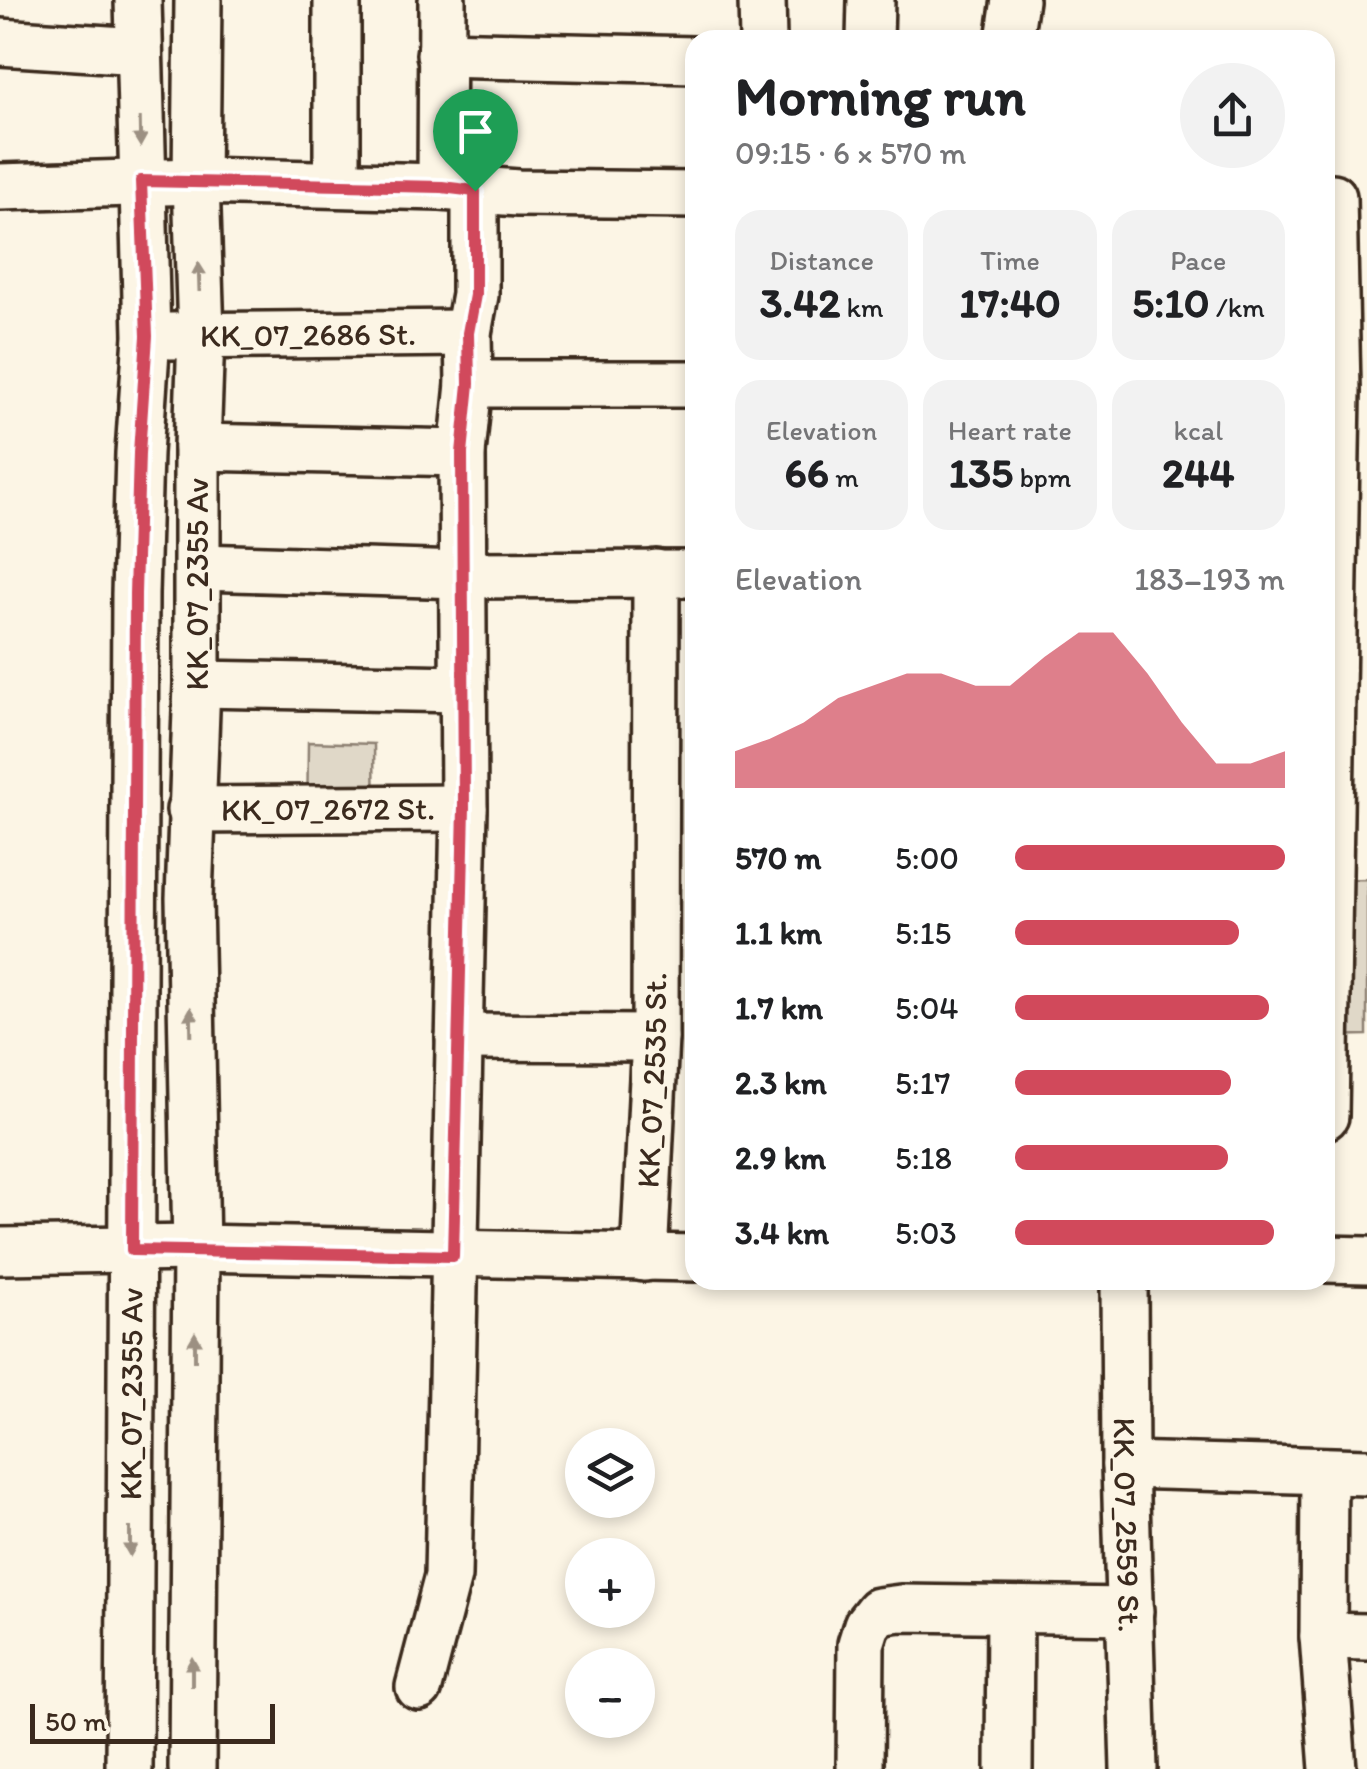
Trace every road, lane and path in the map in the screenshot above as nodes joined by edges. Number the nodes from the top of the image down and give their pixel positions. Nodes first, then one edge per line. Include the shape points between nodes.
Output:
1 (138, 0) edge
2 (198, 0) edge
3 (338, 0) edge
4 (442, 0) edge
5 (762, 0) edge
6 (871, 0) edge
7 (1014, 0) edge
8 (762, 30) edge
9 (870, 30) edge
10 (1010, 30) edge
11 (0, 42) edge
12 (139, 52) junction
13 (440, 54) junction
14 (685, 60) edge
15 (141, 181) junction
16 (196, 181) junction
17 (336, 184) junction
18 (0, 187) edge
19 (458, 189) junction
20 (685, 195) edge
21 (1342, 197) edge
22 (468, 333) junction
23 (201, 335) junction
24 (147, 336) junction
25 (469, 384) junction
26 (685, 384) edge
27 (1352, 391) edge
28 (197, 447) junction
29 (462, 453) junction
30 (198, 567) junction
31 (676, 574) edge
32 (462, 575) junction
33 (1335, 634) edge
34 (197, 684) junction
35 (462, 689) junction
36 (464, 808) junction
37 (190, 810) junction
38 (675, 840) edge
39 (1335, 892) edge
40 (1340, 1036) edge
41 (459, 1037) junction
42 (655, 1038) junction
43 (1335, 1063) edge
44 (196, 1248) junction
45 (132, 1250) junction
46 (0, 1251) edge
47 (453, 1256) junction
48 (644, 1258) junction
49 (685, 1258) edge
50 (1335, 1259) edge
51 (1367, 1260) edge
52 (1124, 1290) edge
53 (1125, 1465) junction
54 (1346, 1472) edge
55 (1010, 1611) junction
56 (1130, 1611) junction
57 (1322, 1636) junction
58 (1367, 1637) edge
59 (419, 1688) dead end
60 (129, 1769) edge
61 (192, 1769) edge
62 (860, 1769) edge
63 (1009, 1769) edge
64 (1134, 1769) edge
65 (1333, 1769) edge

1 - 12 street, KK_07_2355 Av
2 - 16 street, KK_07_2355 Av
3 - 17 street
4 - 13 street
5 - 8 street
6 - 9 street
7 - 10 street
11 - 12 street
12 -> 15 street, KK_07_2355 Av
13 - 14 street
13 - 19 street
15 - 16 street
15 - 18 street
15 - 24 street, KK_07_2355 Av
16 - 17 street
23 -> 16 street, KK_07_2355 Av
17 - 19 street
19 - 20 street
19 - 22 street via 475,295
21 - 27 street
22 - 23 street, KK_07_2686 St.
22 - 25 street
23 - 24 street, KK_07_2686 St.
23 - 28 street, KK_07_2355 Av
24 - 45 street, KK_07_2355 Av via 135,594
25 - 26 street
25 - 29 street
27 - 33 street
28 - 29 street
28 - 30 street, KK_07_2355 Av
29 - 32 street
30 - 32 street
30 - 34 street, KK_07_2355 Av
31 - 32 street
31 - 38 street, KK_07_2535 St.
32 - 35 street
34 - 35 street
34 - 37 street, KK_07_2355 Av
35 - 36 street
36 - 37 street, KK_07_2672 St.
36 - 41 street
44 -> 37 street, KK_07_2355 Av
38 - 42 street, KK_07_2535 St.
39 - 40 street
40 - 43 street
41 - 42 street
41 - 47 street
42 - 48 street, KK_07_2535 St.
44 - 45 street
44 - 47 street
61 -> 44 street, KK_07_2355 Av
45 - 46 street
45 -> 60 street, KK_07_2355 Av
47 - 48 street
47 - 59 street via 448,1576
48 - 49 street
50 - 51 street
52 - 53 street, KK_07_2559 St.
53 - 54 street
53 - 56 street, KK_07_2559 St.
54 - 57 street
55 - 56 street
55 - 62 street via 878,1611 861,1644
55 - 63 street
56 - 64 street, KK_07_2559 St.
57 - 58 street
57 - 65 street

